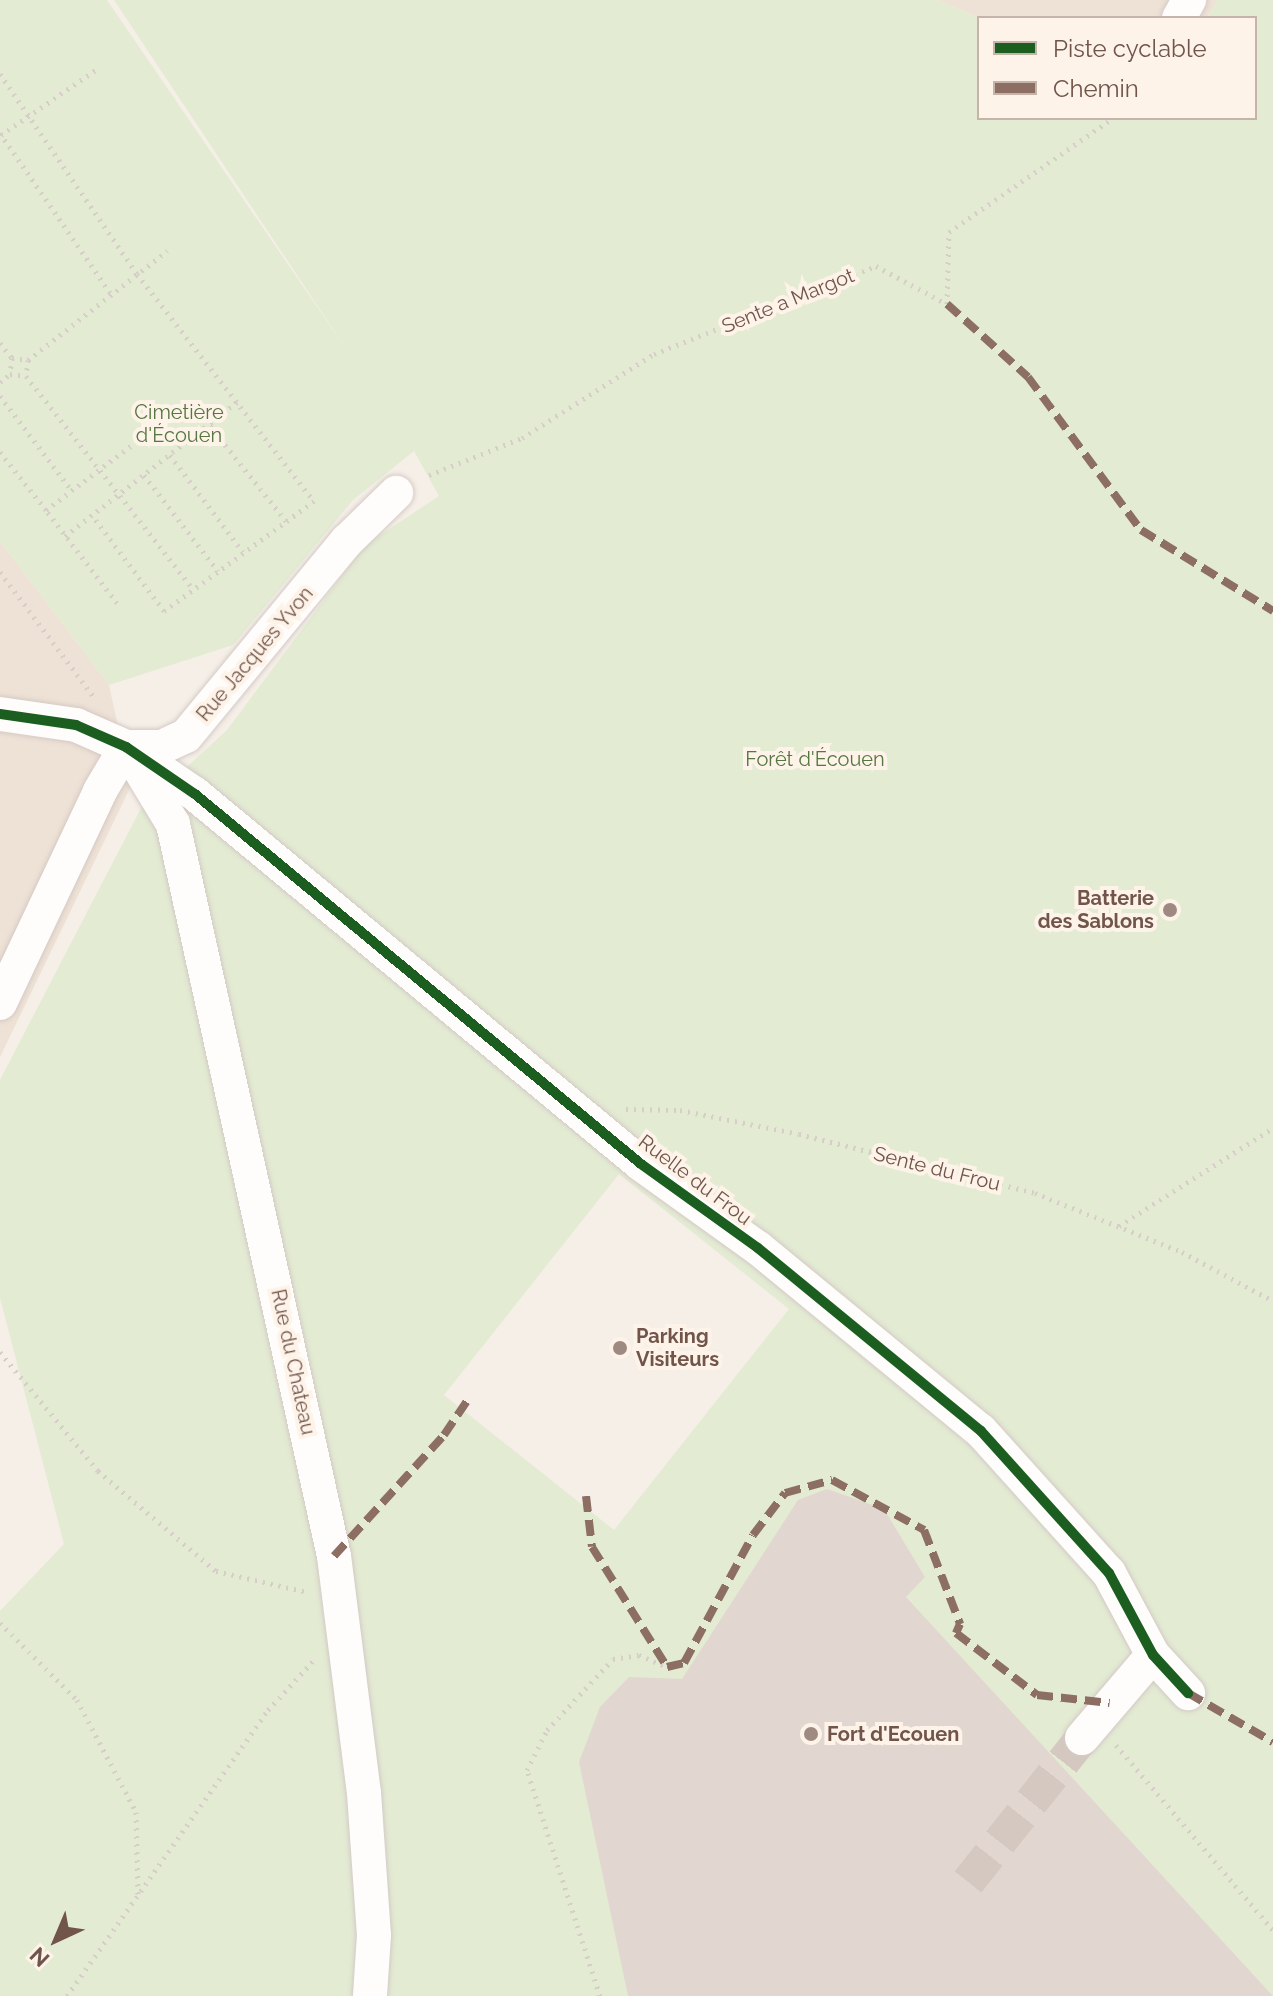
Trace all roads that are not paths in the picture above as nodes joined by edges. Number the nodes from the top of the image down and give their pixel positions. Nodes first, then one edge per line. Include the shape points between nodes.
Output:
1 (396, 493) dead end
2 (0, 714) edge
3 (126, 747) junction
4 (0, 1003) edge
5 (1153, 1655) junction
6 (1188, 1693) dead end
7 (1082, 1738) tunnel mouth
8 (370, 1996) edge

1 - 3 street, Rue Jacques Yvon via 347,541 186,736 162,747
2 - 3 street, Ruelle du Frou via 76,725
3 - 4 street
3 - 5 street, Ruelle du Frou via 195,794 981,1431 1109,1573
3 - 8 street, Rue du Chateau via 173,824 343,1613 373,1919
5 - 6 street, Ruelle du Frou
5 - 7 street

